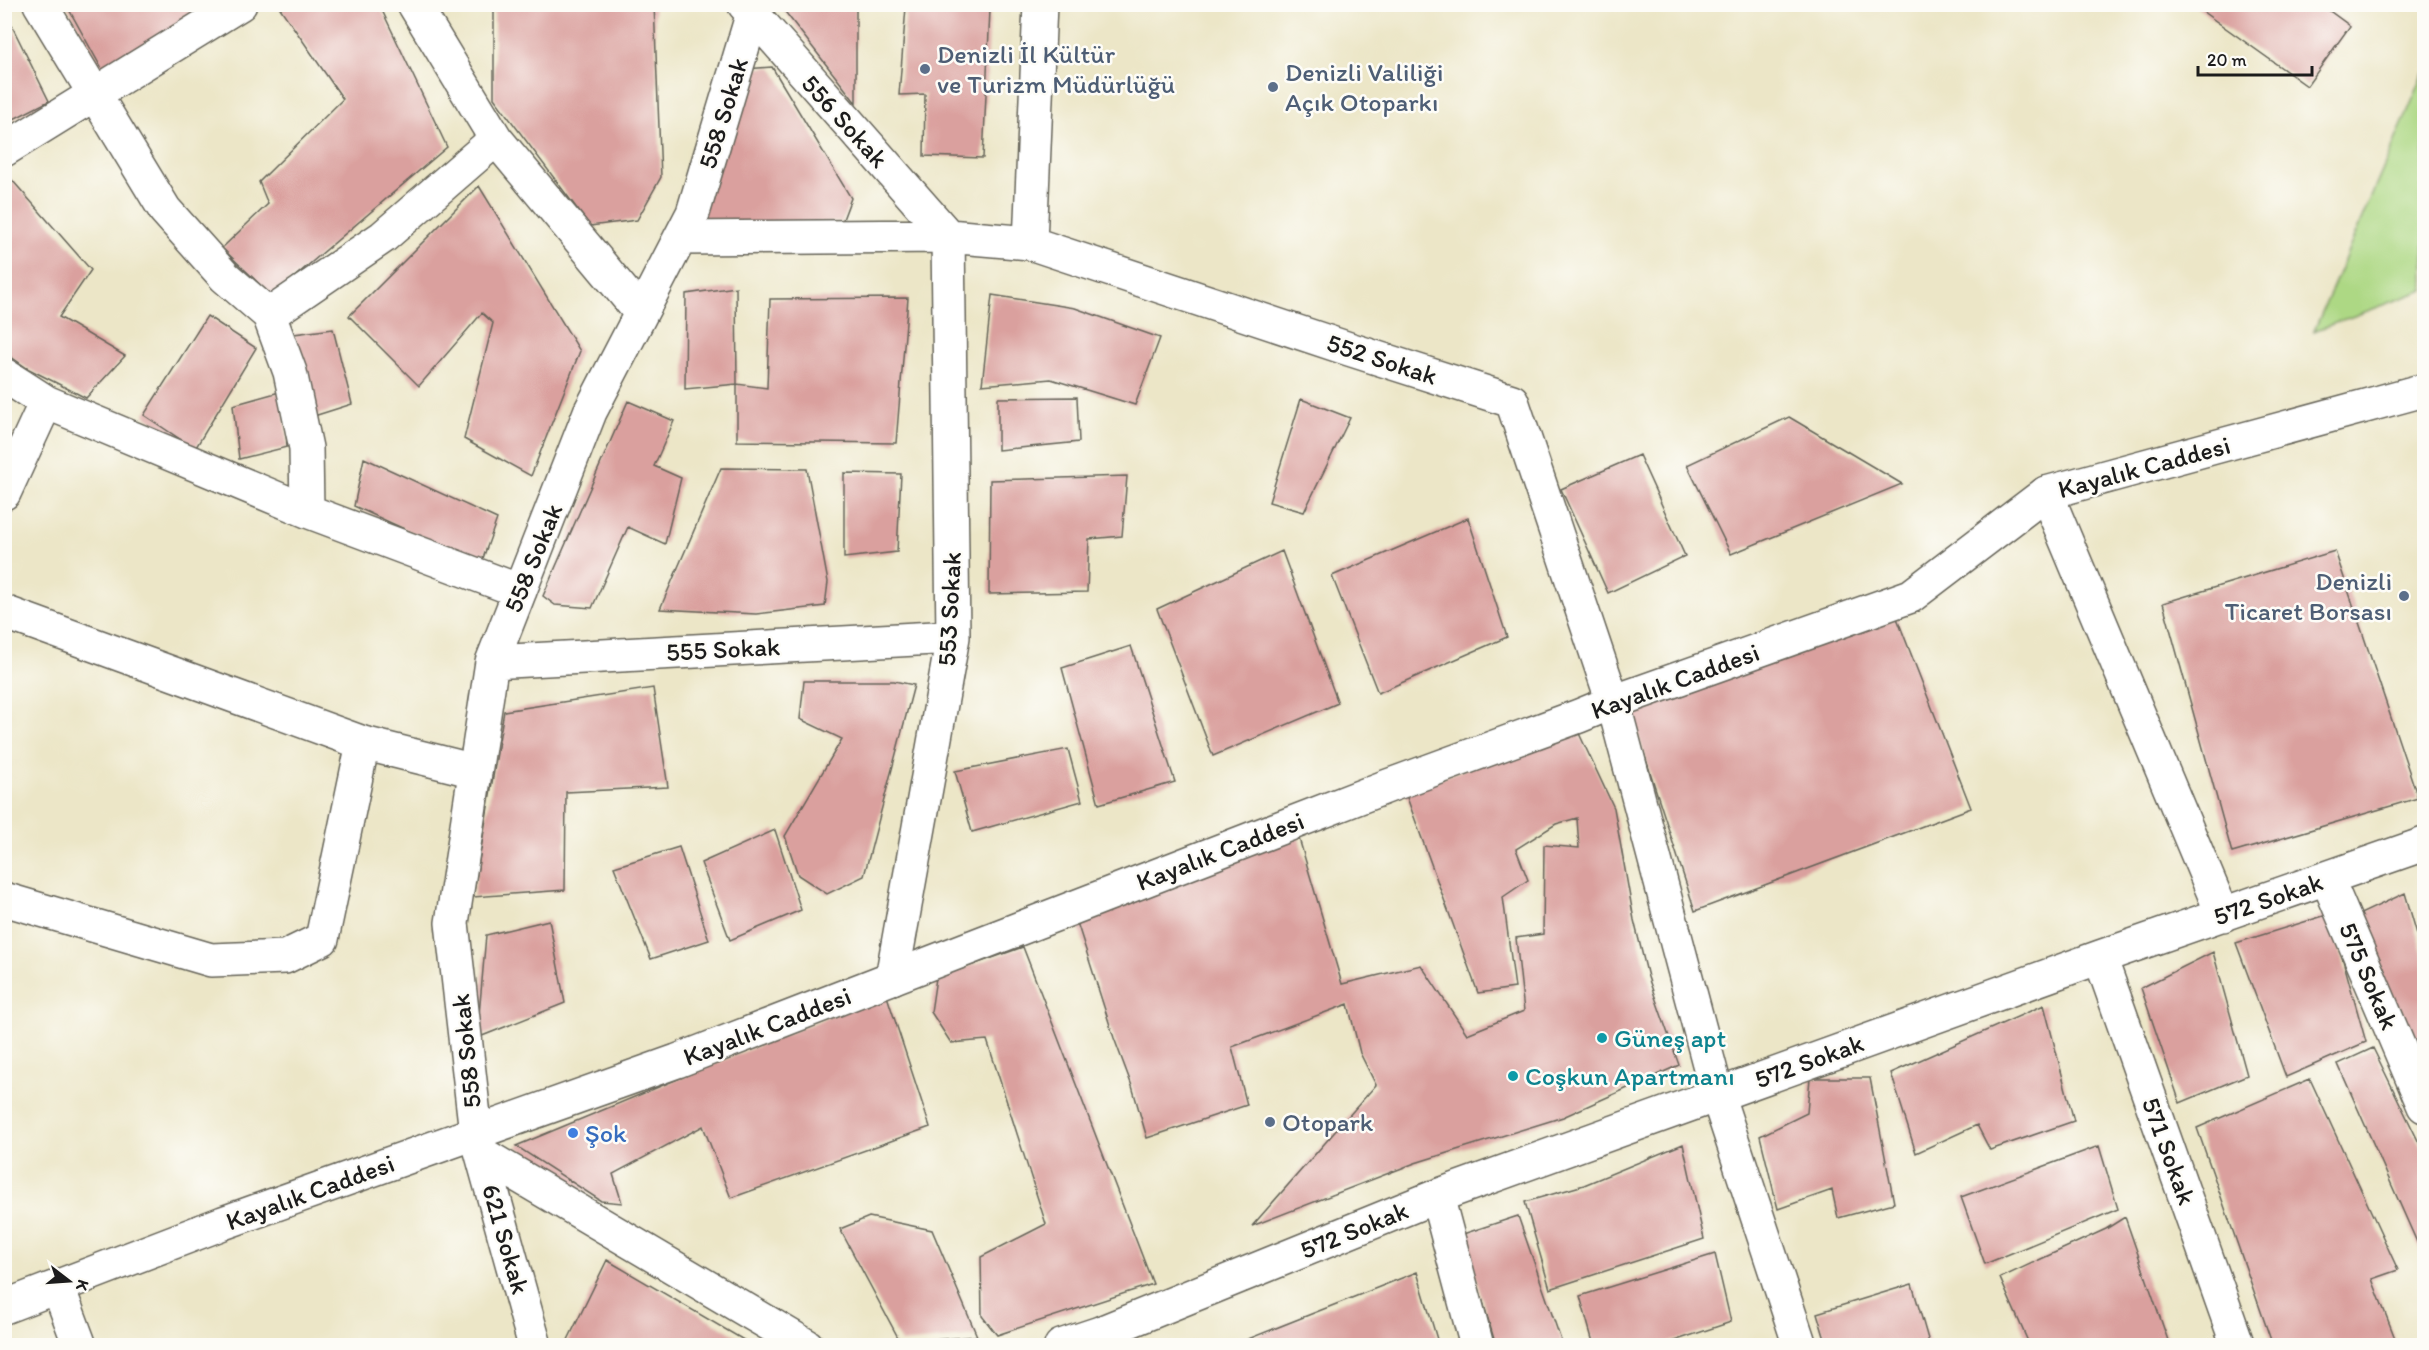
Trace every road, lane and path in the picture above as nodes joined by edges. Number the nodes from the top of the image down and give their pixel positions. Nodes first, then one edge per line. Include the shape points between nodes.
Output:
1 (40, 4) edge
2 (240, 4) edge
3 (414, 4) edge
4 (1040, 4) edge
5 (748, 10) edge
6 (93, 93) junction
7 (496, 139) junction
8 (4, 150) edge
9 (948, 236) junction
10 (680, 238) junction
11 (1030, 243) junction
12 (641, 313) junction
13 (269, 315) junction
14 (4, 375) edge
15 (2424, 390) edge
16 (46, 402) junction
17 (4, 493) edge
18 (2046, 493) junction
19 (307, 511) junction
20 (520, 591) junction
21 (4, 612) edge
22 (953, 637) junction
23 (492, 662) junction
24 (1613, 702) junction
25 (363, 743) junction
26 (475, 771) junction
27 (2424, 844) edge
28 (2327, 878) junction
29 (4, 899) edge
30 (2223, 915) junction
31 (2100, 957) junction
32 (892, 978) junction
33 (1717, 1094) junction
34 (2424, 1106) edge
35 (479, 1143) junction
36 (1437, 1196) junction
37 (58, 1287) junction
38 (4, 1307) edge
39 (1102, 1339) edge
40 (80, 1346) edge
41 (535, 1346) edge
42 (807, 1346) edge
43 (1061, 1346) edge
44 (1477, 1346) edge
45 (1800, 1346) edge
46 (2238, 1346) edge

1 - 6 street
2 - 6 street
3 - 7 street
4 - 11 street
5 - 9 street, 556 Sokak
5 - 10 street, 558 Sokak via 693,213
6 - 8 street
6 - 13 street via 165,210 225,277
7 - 12 street
7 - 13 street via 383,237
9 - 10 street, 552 Sokak
9 - 11 street, 552 Sokak
9 - 22 street, 553 Sokak
10 - 12 street, 558 Sokak
11 - 24 street, 552 Sokak via 1512,401
12 - 20 street, 558 Sokak via 590,412
13 - 19 street via 290,372 306,448
14 - 16 street
15 - 18 street, Kayalık Caddesi
16 - 17 street
16 - 19 street
18 - 24 street, Kayalık Caddesi via 1911,596
18 - 30 street
19 - 20 street
20 - 23 street, 558 Sokak
21 - 25 street
22 - 23 street, 555 Sokak
22 - 32 street, 553 Sokak
23 - 26 street, 558 Sokak
24 - 32 street, Kayalık Caddesi
24 - 33 street
25 - 26 street
25 - 29 street via 322,939 285,957 211,960
26 - 35 street, 558 Sokak via 452,923
27 - 28 street, 572 Sokak
28 - 30 street, 572 Sokak
28 - 34 street, 575 Sokak
30 - 31 street, 572 Sokak
31 - 33 street, 572 Sokak
31 - 46 street, 571 Sokak
32 - 35 street, Kayalık Caddesi
33 - 36 street, 572 Sokak
33 - 45 street
35 - 37 street, Kayalık Caddesi via 223,1223
35 - 41 street, 621 Sokak
35 - 42 street
36 - 39 street, 572 Sokak
36 - 44 street
37 - 38 street, Kayalık Caddesi
37 - 40 street
39 - 43 street, 572 Sokak

